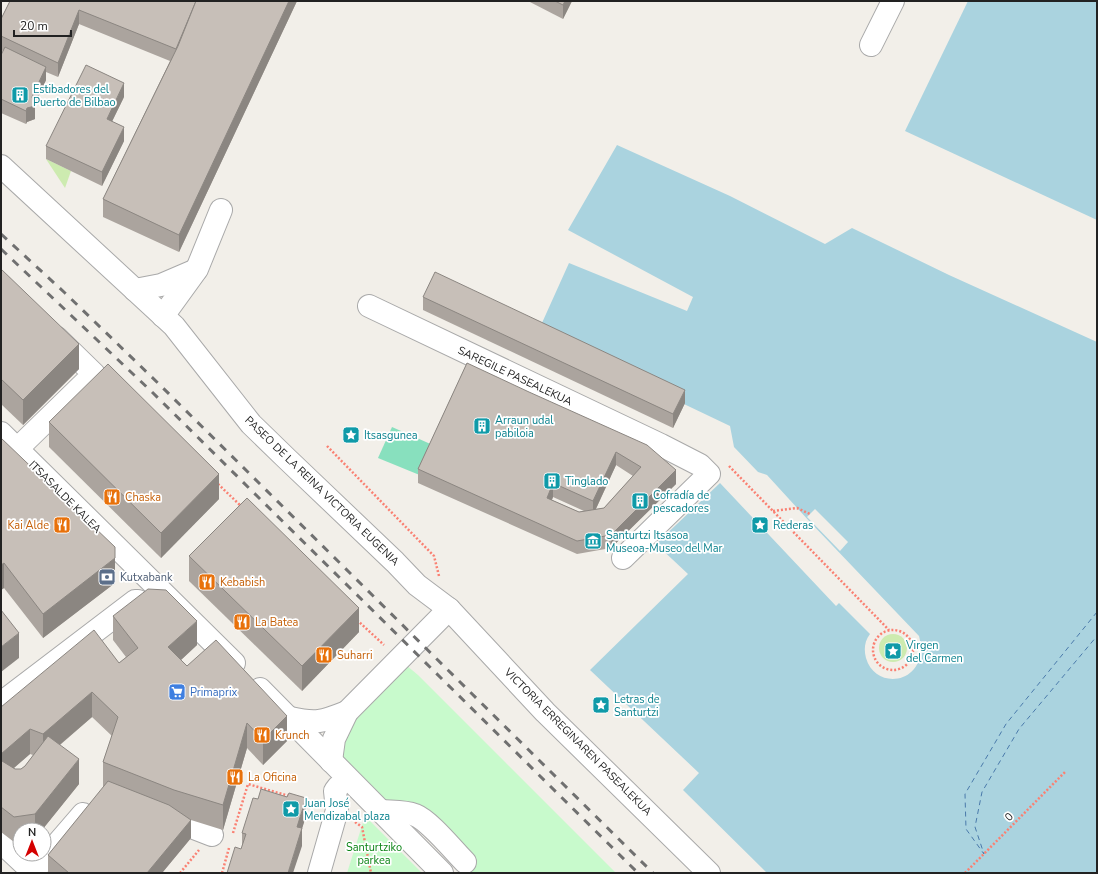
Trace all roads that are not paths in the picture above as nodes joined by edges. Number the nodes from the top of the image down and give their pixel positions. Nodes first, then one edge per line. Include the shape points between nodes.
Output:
1 (893, 1) edge
2 (870, 45) dead end
3 (1, 166) edge
4 (221, 210) dead end
5 (197, 269) junction
6 (135, 290) junction
7 (368, 306) dead end
8 (169, 321) junction
9 (45, 327) edge
10 (1, 434) edge
11 (17, 449) junction
12 (622, 558) dead end
13 (175, 605) junction
14 (449, 609) junction
15 (1, 703) edge
16 (347, 712) junction
17 (290, 718) junction
18 (331, 761) junction
19 (338, 787) dead end
20 (96, 798) edge
21 (141, 808) edge
22 (381, 811) junction
23 (221, 838) road end
24 (1, 842) edge
25 (465, 862) dead end
26 (33, 873) edge
27 (319, 873) edge
28 (442, 873) edge
29 (709, 873) edge

1 - 2 street
3 - 6 street, PASEO DE LA REINA VICTORIA EUGENIA
4 - 5 street
5 - 6 street via 161,285
5 - 8 street
6 - 8 street, PASEO DE LA REINA VICTORIA EUGENIA
7 - 12 street, SAREGILE PASEALEKUA via 661,446 700,466 709,474
8 - 14 street, PASEO DE LA REINA VICTORIA EUGENIA via 252,424 417,586
9 - 11 street via 94,374
10 - 11 street, ITSASALDE KALEA
11 - 13 street, ITSASALDE KALEA
13 - 15 street via 135,601
13 - 17 street
14 - 16 street
14 - 29 street, VICTORIA ERREGINAREN PASEALEKUA via 545,712
16 - 17 street via 328,720 311,722
16 - 18 street via 334,739
17 - 18 street
18 - 22 street
19 - 27 street via 335,791 337,810
20 - 26 street
21 - 23 street
22 - 25 street via 400,812 424,820
22 - 28 street
24 - 26 street

